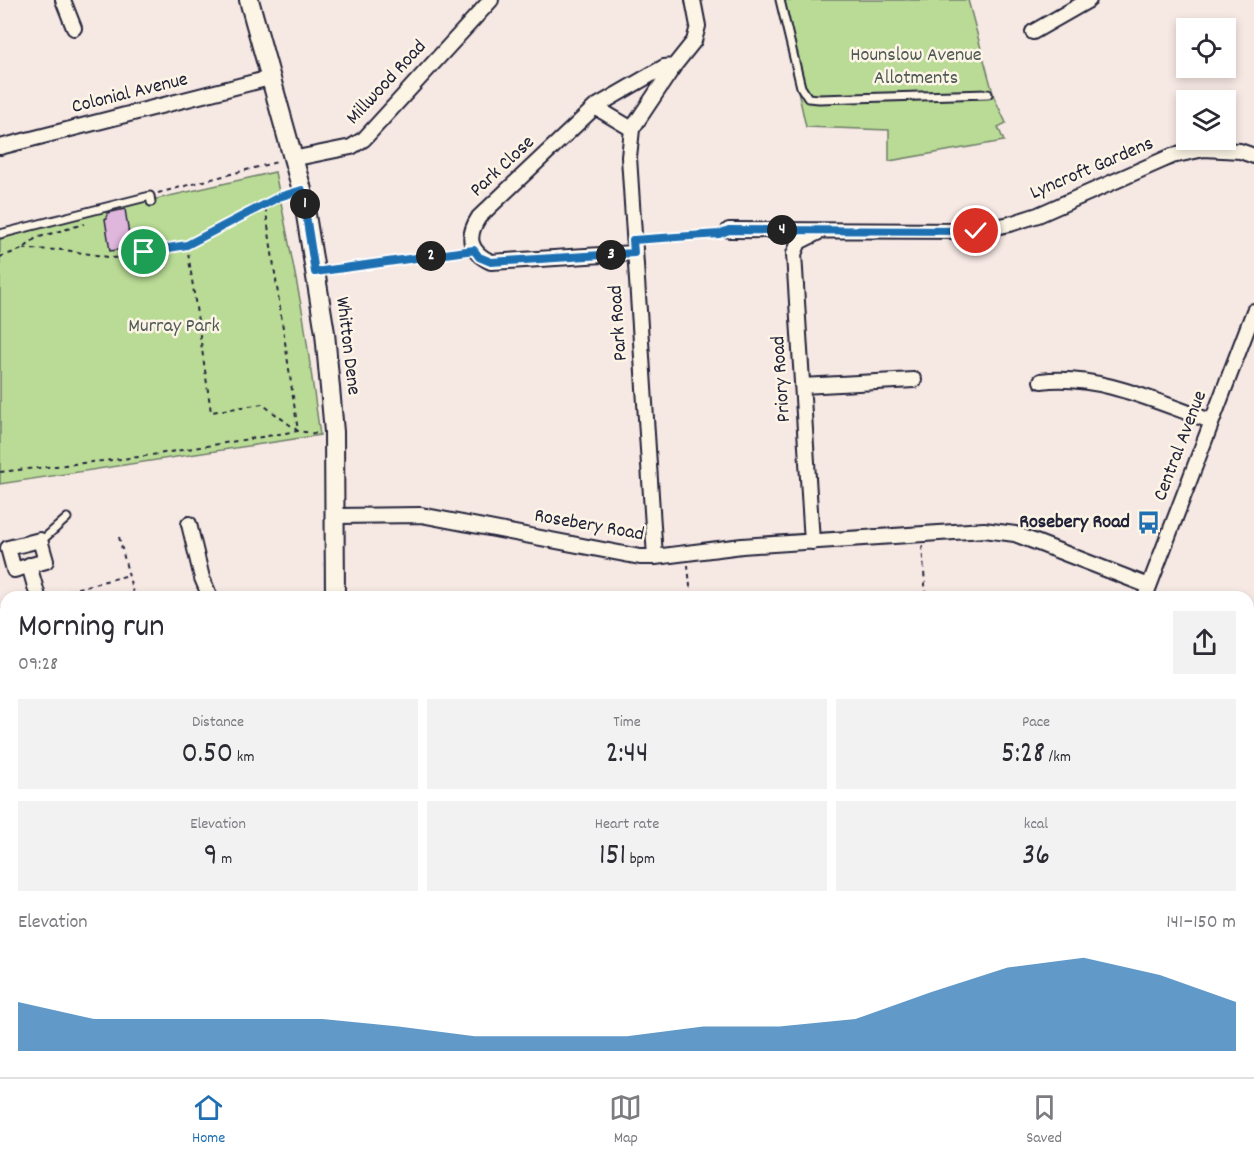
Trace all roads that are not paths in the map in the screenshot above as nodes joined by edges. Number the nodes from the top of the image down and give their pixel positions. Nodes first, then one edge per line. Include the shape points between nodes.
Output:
1 (63, 0) edge
2 (249, 0) edge
3 (491, 0) edge
4 (693, 0) edge
5 (780, 0) edge
6 (1089, 0) edge
7 (75, 28) dead end
8 (1033, 32) dead end
9 (674, 66) junction
10 (270, 78) junction
11 (988, 94) dead end
12 (595, 107) junction
13 (632, 129) junction
14 (0, 147) edge
15 (1254, 156) edge
16 (292, 159) junction
17 (150, 199) road end
18 (729, 230) road end
19 (824, 230) junction
20 (0, 234) edge
21 (634, 247) junction
22 (1254, 310) edge
23 (914, 380) dead end
24 (1041, 381) dead end
25 (802, 386) junction
26 (1211, 422) junction
27 (336, 516) junction
28 (67, 518) dead end
29 (189, 524) dead end
30 (40, 542) junction
31 (812, 542) junction
32 (655, 557) junction
33 (29, 565) junction
34 (36, 591) edge
35 (207, 591) edge
36 (335, 591) edge
37 (1145, 591) edge
38 (1147, 591) edge

1 - 7 street
2 - 10 street, Whitton Dene
3 - 16 street, Millwood Road via 364,139 351,147
4 - 9 street, Park Road via 698,26 694,41
5 - 11 lane via 801,87 808,98
6 - 8 street
9 - 12 street, Park Close via 664,67
9 - 13 street, Park Road
10 - 14 street, Colonial Avenue
10 - 16 street, Whitton Dene
12 - 13 street
12 - 21 street, Park Close via 479,217 471,236 474,250 491,262
13 - 21 street, Park Road via 629,157
15 - 19 street, Lyncroft Gardens via 1240,151 1204,149 1172,156 1038,215 976,231
16 - 27 street, Whitton Dene via 302,190 325,333 334,432
17 - 20 lane
18 - 19 street, Lyncroft Gardens
19 - 25 street, Priory Road via 799,242 794,254
21 - 32 street, Park Road
22 - 26 street, Central Avenue
23 - 25 street
24 - 26 street via 1114,386
25 - 31 street, Priory Road
26 - 38 street, Central Avenue
27 - 32 street, Rosebery Road via 421,515
27 - 36 street, Whitton Dene
28 - 30 lane
29 - 35 street
30 - 33 street via 45,561
30 - 33 street via 8,549 14,570
31 - 32 street, Rosebery Road
31 - 37 street, Rosebery Road via 984,530 1015,534
33 - 34 street

